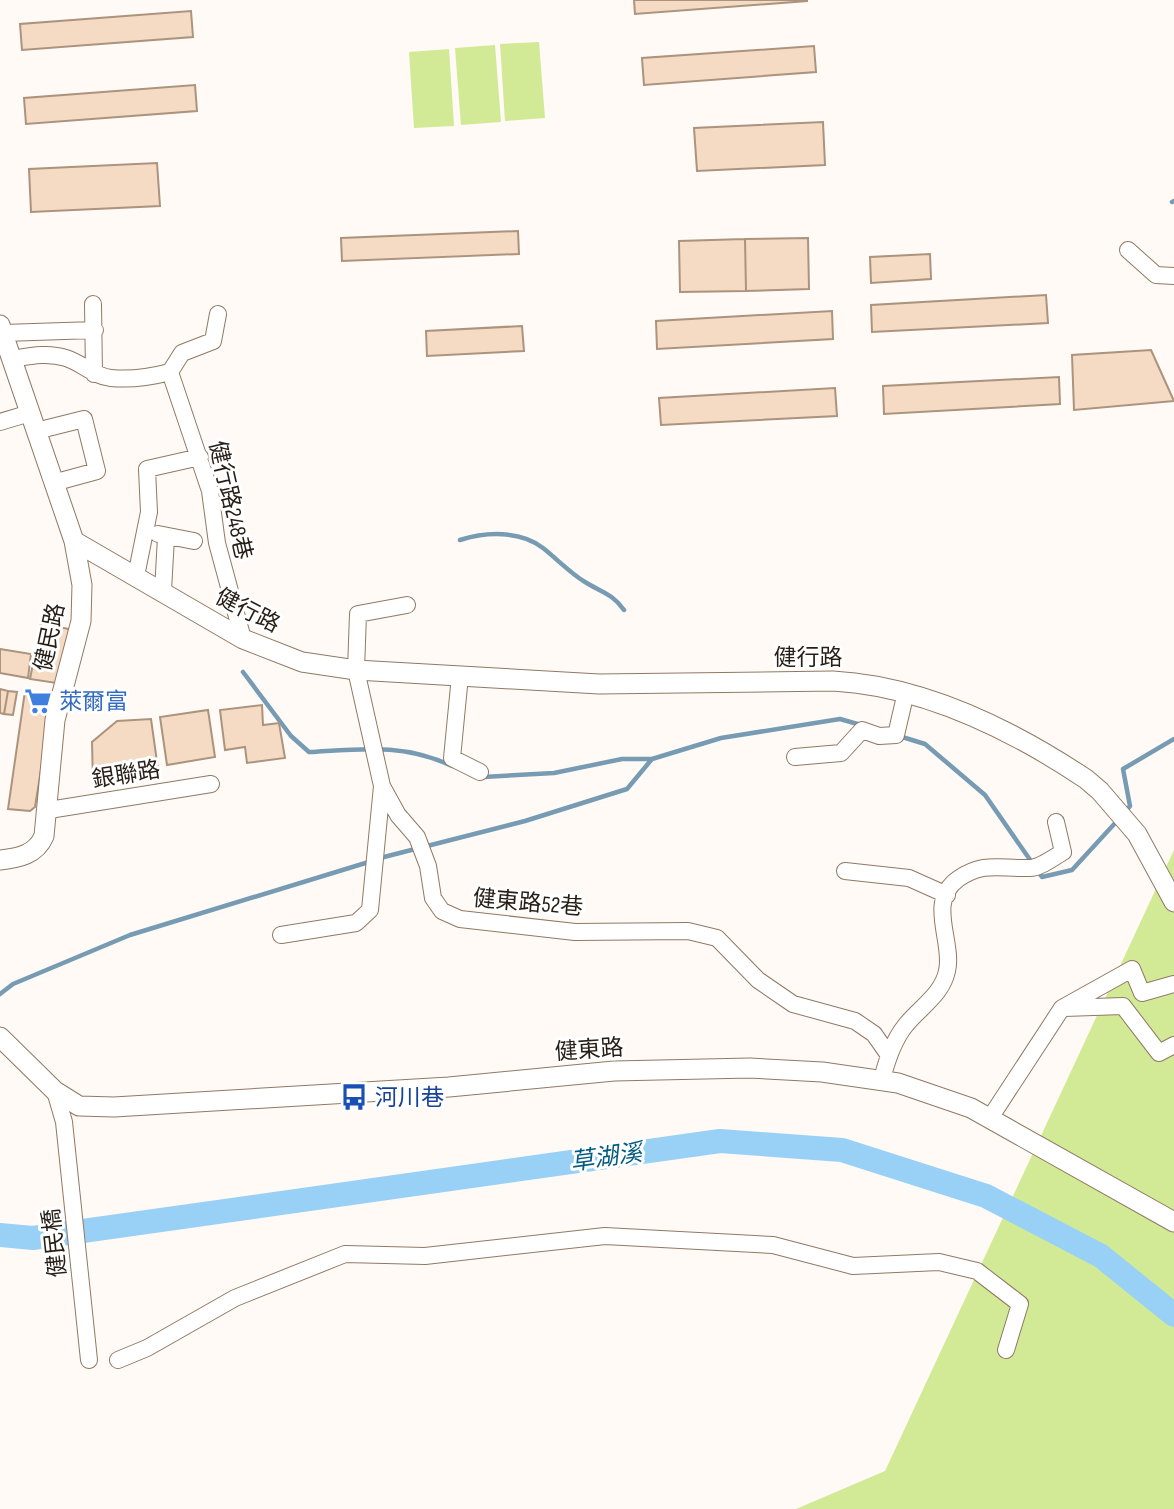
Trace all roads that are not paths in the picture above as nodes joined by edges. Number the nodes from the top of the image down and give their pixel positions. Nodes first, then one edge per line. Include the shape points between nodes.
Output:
1 (1128, 250) dead end
2 (1174, 275) edge
3 (93, 304) dead end
4 (218, 314) dead end
5 (1, 329) edge
6 (95, 330) junction
7 (12, 359) junction
8 (170, 372) junction
9 (94, 374) junction
10 (0, 422) edge
11 (33, 422) junction
12 (200, 457) junction
13 (53, 483) junction
14 (146, 531) junction
15 (166, 537) junction
16 (74, 541) junction
17 (194, 541) dead end
18 (136, 576) junction
19 (163, 591) junction
20 (407, 606) dead end
21 (243, 639) junction
22 (356, 670) junction
23 (460, 676) junction
24 (906, 692) junction
25 (794, 757) dead end
26 (480, 772) dead end
27 (211, 784) dead end
28 (382, 786) junction
29 (49, 810) junction
30 (1056, 822) dead end
31 (0, 860) edge
32 (845, 871) dead end
33 (947, 895) junction
34 (1174, 902) edge
35 (281, 935) dead end
36 (1174, 984) edge
37 (1062, 1008) junction
38 (0, 1037) edge
39 (1174, 1045) edge
40 (888, 1054) junction
41 (882, 1080) junction
42 (55, 1091) junction
43 (990, 1118) junction
44 (1174, 1222) edge
45 (1006, 1350) dead end
46 (89, 1360) dead end
47 (118, 1360) dead end

1 - 2 street via 1156,275
3 - 6 street
4 - 8 street via 214,341 182,353
5 - 6 street
5 - 7 street, 健民路
6 - 9 street
7 - 9 street via 39,355 67,358
7 - 11 street, 健民路
8 - 9 street via 149,378
8 - 12 street, 健行路248巷
10 - 11 street
11 - 13 street, 健民路
11 - 13 street via 84,419 97,471
12 - 14 street via 146,469
12 - 21 street, 健行路248巷 via 210,491 216,543
13 - 16 street, 健民路
14 - 15 street
14 - 18 street
15 - 17 street
15 - 19 street
16 - 18 street, 健行路
16 - 29 street, 健民路 via 83,607 55,720
18 - 19 street, 健行路
19 - 21 street, 健行路
20 - 22 street via 358,614
21 - 22 street, 健行路 via 302,662
22 - 23 street, 健行路
22 - 28 street
23 - 24 street, 健行路 via 599,684 862,682
23 - 26 street via 452,758
24 - 25 street via 896,735 862,730 841,753
24 - 34 street, 健行路 via 971,715 1086,779 1137,834
27 - 29 street, 銀聯路
28 - 35 street via 370,910 356,923
28 - 40 street, 健東路52巷 via 416,837 428,866 433,898 442,911 460,919 575,932 688,931 717,938 758,980 793,1004 855,1021 874,1034
29 - 31 street, 健民路 via 41,844 22,856
30 - 33 street via 1063,852 1032,868 976,868 954,882
32 - 33 street via 909,878
33 - 40 street via 941,908 947,972
36 - 37 street via 1142,993 1132,969
37 - 39 street via 1123,1006 1159,1053
37 - 43 street
38 - 42 street, 健東路
40 - 41 street
41 - 42 street, 健東路 via 750,1068 614,1071 426,1089 114,1107 79,1106
41 - 43 street, 健東路 via 934,1094
42 - 46 street, 健民橋 via 64,1122
43 - 44 street, 健東路
45 - 47 street via 1020,1304 977,1271 939,1262 853,1266 773,1245 605,1236 425,1256 345,1254 235,1298

